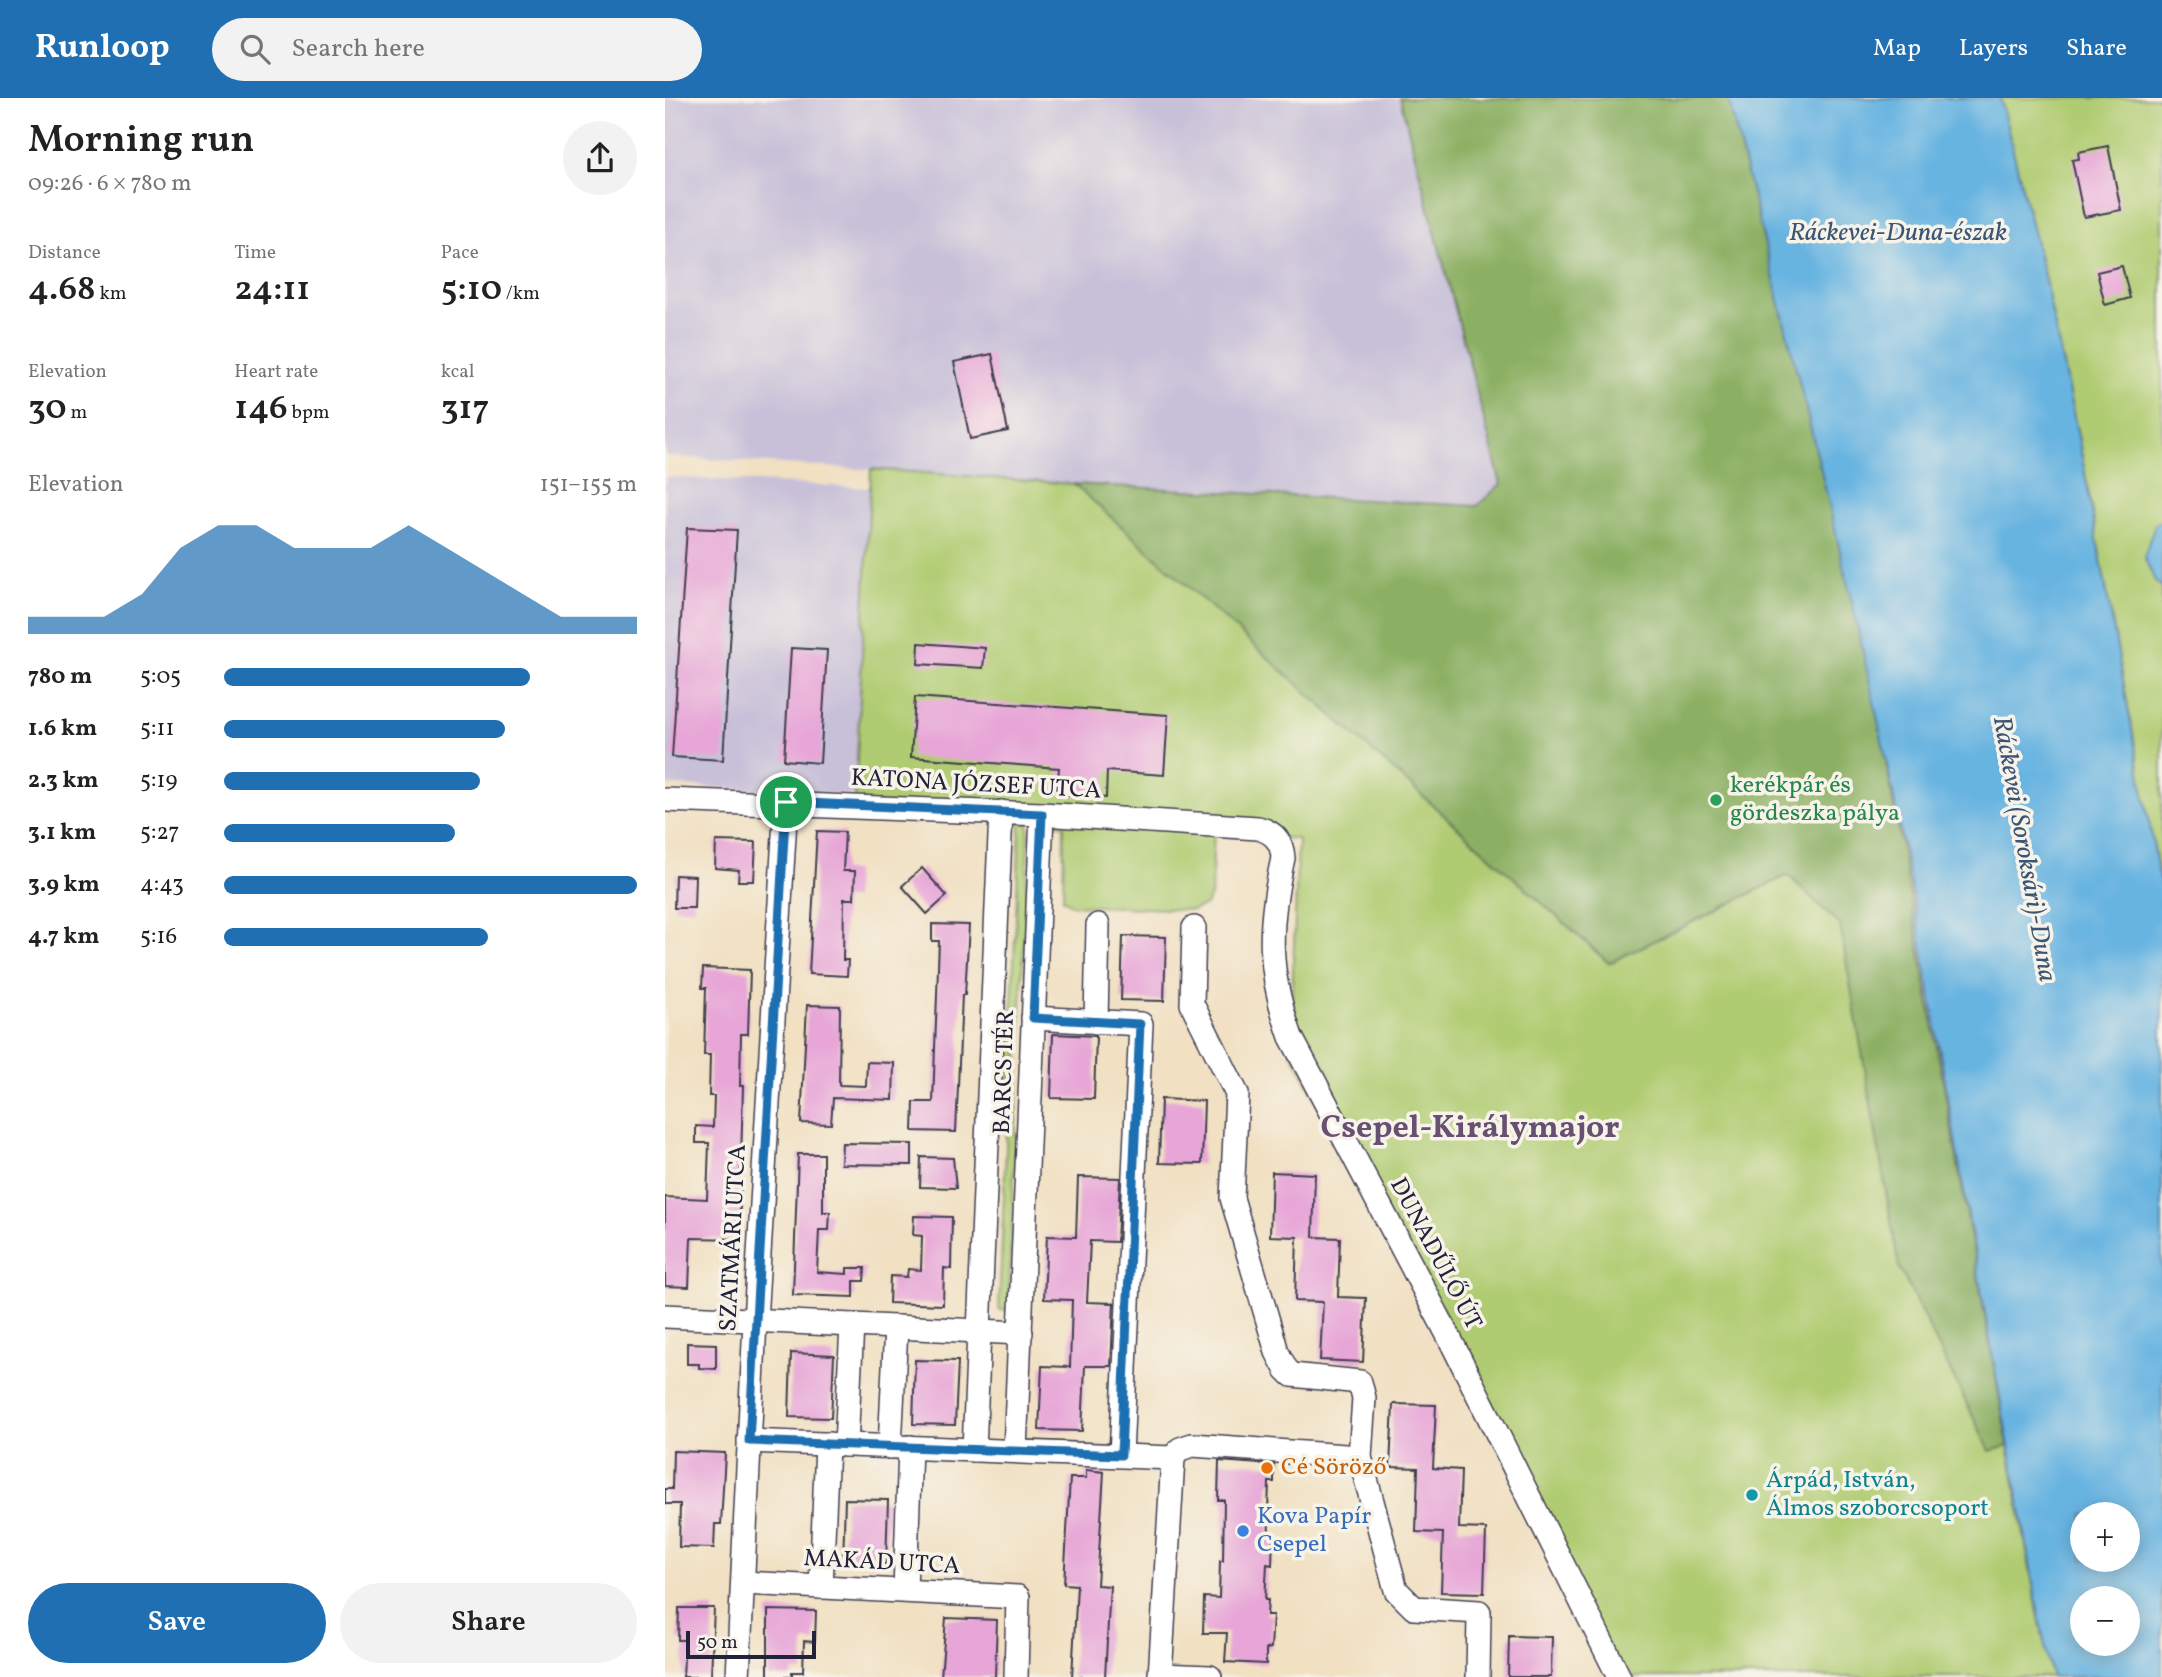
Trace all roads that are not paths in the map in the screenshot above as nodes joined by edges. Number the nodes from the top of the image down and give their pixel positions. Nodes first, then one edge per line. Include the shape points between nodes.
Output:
1 (665, 800) edge
2 (786, 802) junction
3 (1001, 812) junction
4 (1042, 814) junction
5 (1241, 827) joint
6 (1098, 925) dead end
7 (1194, 928) dead end
8 (1033, 1018) junction
9 (1096, 1022) junction
10 (665, 1316) edge
11 (755, 1321) junction
12 (852, 1325) junction
13 (896, 1327) junction
14 (980, 1331) junction
15 (1021, 1333) junction
16 (749, 1441) junction
17 (837, 1444) junction
18 (900, 1447) junction
19 (974, 1450) junction
20 (1016, 1451) junction
21 (1121, 1455) junction
22 (1360, 1457) junction
23 (1174, 1458) junction
24 (743, 1583) junction
25 (821, 1587) junction
26 (905, 1591) junction
27 (1160, 1676) edge
28 (738, 1677) edge
29 (1016, 1677) edge
30 (1210, 1677) edge
31 (1478, 1677) edge
32 (1619, 1677) edge

1 - 2 street, KATONA JÓZSEF UTCA
2 - 3 street, KATONA JÓZSEF UTCA
2 - 11 street, SZATMÁRI UTCA
3 - 4 street, KATONA JÓZSEF UTCA
3 - 14 street, BARCS TÉR
4 - 5 street, KATONA JÓZSEF UTCA
4 - 8 street, BARCS TÉR
5 - 32 street, DUNADŰLŐ ÚT via 1267,831 1282,848 1271,928 1272,960 1291,1037 1449,1337
6 - 9 street
7 - 22 street via 1192,1004 1237,1094 1233,1198 1277,1352 1293,1375 1360,1382 1364,1398
8 - 9 street
8 - 15 street, BARCS TÉR
9 - 21 street via 1140,1024
10 - 11 street
11 - 12 street
11 - 16 street, SZATMÁRI UTCA
12 - 13 street
12 - 17 street
13 - 14 street
13 - 18 street
14 - 15 street
14 - 19 street, BARCS TÉR
15 - 20 street, BARCS TÉR
16 - 17 street
16 - 24 street, SZATMÁRI UTCA
17 - 18 street
17 - 25 street
18 - 19 street
18 - 26 street
19 - 20 street
20 - 21 street
21 - 23 street
22 - 23 street via 1192,1446
22 - 31 street via 1395,1590 1414,1608 1479,1612
23 - 27 street
24 - 25 street, MAKÁD UTCA
24 - 28 street, SZATMÁRI UTCA
25 - 26 street, MAKÁD UTCA
26 - 29 street, MAKÁD UTCA via 1019,1597
27 - 30 street

